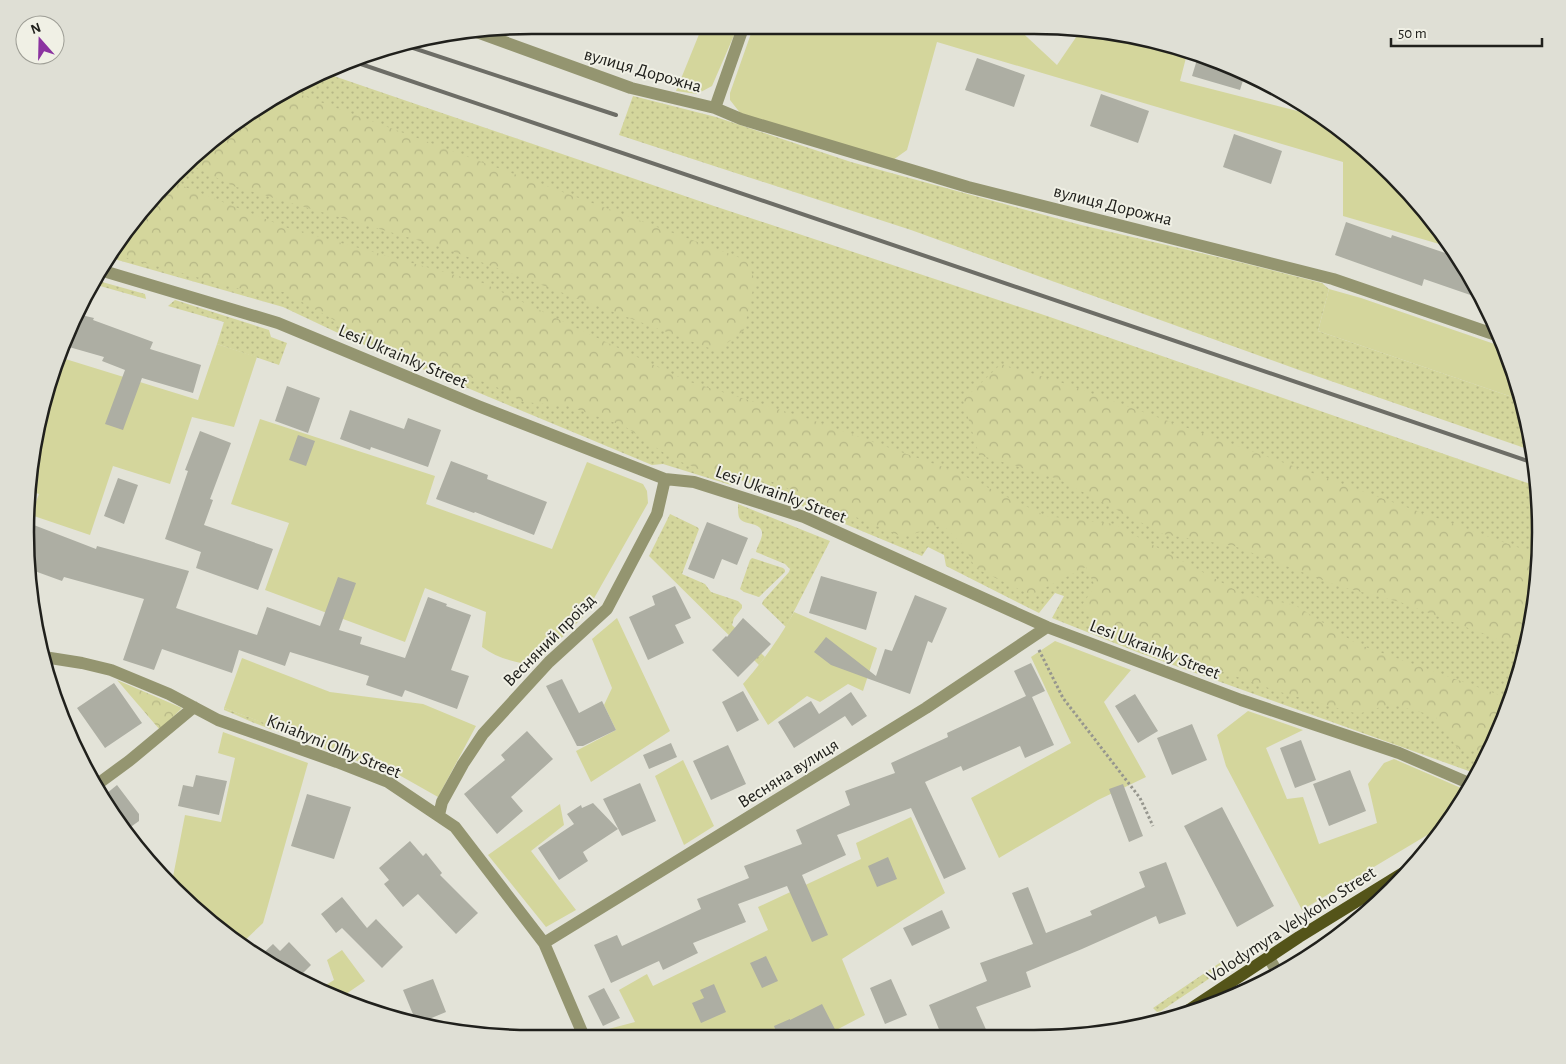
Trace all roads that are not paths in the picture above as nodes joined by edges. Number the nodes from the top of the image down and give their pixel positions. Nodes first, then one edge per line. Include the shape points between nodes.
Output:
1 (741, 34) edge
2 (488, 36) edge
3 (715, 108) junction
4 (108, 272) edge
5 (1490, 333) edge
6 (665, 479) junction
7 (1048, 626) junction
8 (50, 658) edge
9 (194, 707) junction
10 (1465, 781) edge
11 (101, 782) edge
12 (439, 815) junction
13 (1386, 884) edge
14 (544, 943) junction
15 (1269, 958) junction
16 (1275, 968) edge
17 (1204, 1000) edge
18 (581, 1030) edge

1 - 3 street, вулиця Дорожна
2 - 3 street, вулиця Дорожна via 631,88
3 - 5 street, вулиця Дорожна via 741,119 968,187 1333,279
4 - 6 street, Lesi Ukrainky Street via 270,320
6 - 7 street, Lesi Ukrainky Street via 694,482 804,517
6 - 12 street, Весняний проїзд via 657,514 607,609 549,662 483,734 442,802
7 - 10 street, Lesi Ukrainky Street via 1241,700 1399,753
7 - 14 street, Весняна вулиця via 918,713
8 - 9 street, Kniahyni Olhy Street via 112,670
9 - 11 street
9 - 12 street, Kniahyni Olhy Street via 218,720 388,782
12 - 14 street, Kniahyni Olhy Street via 455,826
13 - 15 main road, Volodymyra Velykoho Street
14 - 18 street, Kniahyni Olhy Street
15 - 16 street
15 - 17 main road, Volodymyra Velykoho Street

